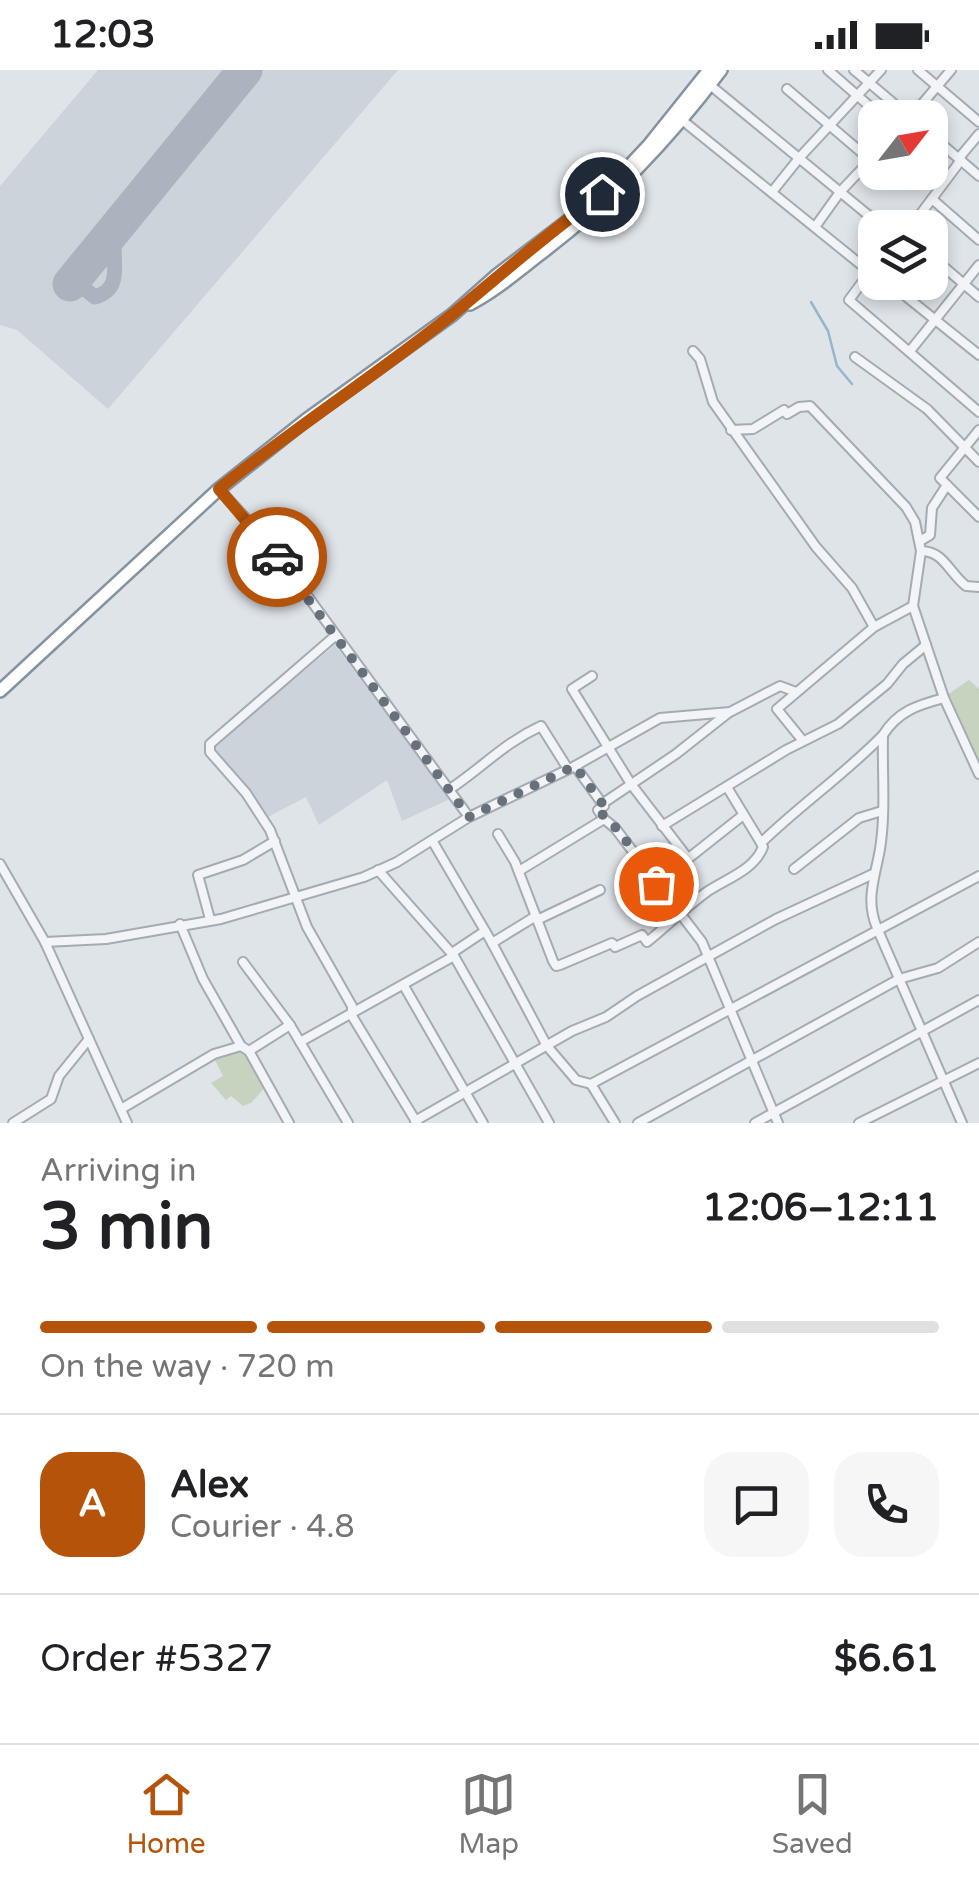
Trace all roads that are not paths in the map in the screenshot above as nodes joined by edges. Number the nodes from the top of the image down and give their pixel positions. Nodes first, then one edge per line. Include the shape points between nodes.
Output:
1 (709, 70) edge
2 (722, 70) edge
3 (828, 70) edge
4 (854, 70) edge
5 (882, 70) edge
6 (918, 70) edge
7 (951, 70) edge
8 (869, 83) junction
9 (710, 85) junction
10 (938, 87) junction
11 (787, 90) dead end
12 (858, 97) junction
13 (862, 100) edge
14 (890, 100) edge
15 (926, 100) edge
16 (682, 120) junction
17 (979, 122) edge
18 (831, 126) junction
19 (979, 134) edge
20 (858, 147) edge
21 (948, 149) edge
22 (800, 157) junction
23 (960, 159) junction
24 (858, 175) edge
25 (979, 176) edge
26 (772, 192) junction
27 (840, 192) junction
28 (932, 200) junction
29 (862, 210) edge
30 (924, 210) edge
31 (816, 227) junction
32 (979, 240) edge
33 (858, 259) edge
34 (979, 265) edge
35 (948, 270) edge
36 (964, 284) junction
37 (858, 288) edge
38 (979, 297) edge
39 (910, 300) edge
40 (452, 314) junction
41 (935, 320) junction
42 (694, 351) dead end
43 (910, 351) junction
44 (979, 356) edge
45 (855, 357) dead end
46 (979, 412) edge
47 (732, 430) junction
48 (979, 430) edge
49 (965, 449) junction
50 (979, 462) edge
51 (947, 485) junction
52 (219, 489) junction
53 (979, 517) edge
54 (920, 546) junction
55 (979, 587) edge
56 (913, 606) junction
57 (874, 627) junction
58 (336, 636) junction
59 (926, 646) junction
60 (592, 676) dead end
61 (0, 691) edge
62 (796, 692) junction
63 (944, 698) junction
64 (730, 712) junction
65 (883, 736) junction
66 (804, 741) junction
67 (607, 748) junction
68 (572, 768) junction
69 (979, 774) edge
70 (631, 784) junction
71 (727, 786) junction
72 (450, 789) junction
73 (602, 804) junction
74 (882, 810) junction
75 (742, 816) junction
76 (469, 817) junction
77 (604, 819) junction
78 (662, 826) junction
79 (498, 834) dead end
80 (275, 841) junction
81 (433, 842) junction
82 (761, 844) junction
83 (687, 857) junction
84 (0, 864) edge
85 (794, 870) dead end
86 (377, 871) junction
87 (519, 871) junction
88 (873, 874) junction
89 (979, 876) edge
90 (656, 884) junction
91 (600, 890) dead end
92 (297, 896) junction
93 (680, 915) junction
94 (536, 918) junction
95 (210, 919) junction
96 (180, 924) junction
97 (876, 928) junction
98 (486, 932) junction
99 (46, 942) junction
100 (979, 942) edge
101 (492, 943) junction
102 (453, 954) junction
103 (708, 957) junction
104 (243, 962) dead end
105 (898, 979) junction
106 (404, 986) junction
107 (979, 1000) edge
108 (732, 1009) junction
109 (352, 1016) junction
110 (290, 1025) junction
111 (920, 1030) junction
112 (90, 1039) junction
113 (300, 1042) junction
114 (547, 1046) junction
115 (245, 1048) junction
116 (752, 1059) junction
117 (979, 1063) edge
118 (516, 1064) junction
119 (942, 1081) junction
120 (591, 1084) junction
121 (466, 1093) junction
122 (121, 1109) junction
123 (774, 1113) junction
124 (414, 1122) edge
125 (13, 1123) edge
126 (127, 1123) edge
127 (290, 1123) edge
128 (348, 1123) edge
129 (483, 1123) edge
130 (549, 1123) edge
131 (615, 1123) edge
132 (638, 1123) edge
133 (755, 1123) edge
134 (778, 1123) edge
135 (860, 1123) edge
136 (962, 1123) edge

1 - 40 highway via 602,194
2 - 9 highway
3 - 12 street
4 - 8 street
5 - 8 street
6 - 10 street
7 - 10 street
8 - 12 street
8 - 14 street
9 - 16 highway
9 - 22 street
10 - 15 street
10 - 17 street
11 - 18 street
12 - 13 street
12 - 18 street
16 - 26 street
16 - 40 highway via 600,207 486,296
18 - 20 street
18 - 22 street
19 - 23 street
21 - 23 street
22 - 26 street
22 - 27 street
23 - 25 street
23 - 28 street
24 - 27 street
26 - 31 street
27 - 29 street
27 - 31 street
28 - 30 street
28 - 32 street
31 - 33 street
34 - 36 street
35 - 36 street
36 - 38 street
36 - 41 street
37 - 43 street via 848,300
39 - 41 street
40 - 52 highway
41 - 43 street
41 - 44 street
42 - 47 street
43 - 46 street
45 - 49 street via 927,409
47 - 54 street via 753,429 784,410 810,406 906,507
47 - 57 street
48 - 49 street
49 - 50 street
49 - 51 street via 940,478
51 - 53 street
51 - 54 street
52 - 58 street via 268,542
52 - 61 highway
54 - 55 street via 945,561 966,586
54 - 56 street
56 - 57 street
56 - 59 street
57 - 62 street
58 - 72 street
58 - 80 street via 210,744
59 - 63 street
59 - 66 street via 849,716
60 - 67 street via 572,688
62 - 64 street via 770,688
62 - 66 street via 778,709
63 - 65 street via 905,711
63 - 69 street
64 - 67 street via 660,718
64 - 70 street
65 - 74 street
65 - 82 street
66 - 71 street
67 - 68 street
67 - 70 street
68 - 72 street via 541,726
68 - 73 street
68 - 76 street
70 - 73 street
70 - 78 street
71 - 75 street
71 - 78 street
72 - 76 street
73 - 77 street
74 - 85 street via 860,818
74 - 88 street
75 - 82 street
75 - 83 street
76 - 81 street
77 - 87 street
77 - 90 street
78 - 83 street
79 - 87 street
80 - 92 street
80 - 95 street via 198,876
81 - 86 street
81 - 98 street
82 - 93 street via 759,858
83 - 90 street
84 - 99 street
86 - 92 street
86 - 102 street
87 - 94 street
88 - 97 street
88 - 103 street
89 - 97 street
90 - 93 street
91 - 94 street
92 - 95 street
92 - 109 street
93 - 94 street via 646,942 642,935 615,947 612,942 556,966
93 - 103 street
94 - 101 street
95 - 96 street
96 - 99 street via 106,939
96 - 115 street via 202,979
97 - 105 street
97 - 108 street
98 - 101 street
98 - 102 street
99 - 112 street
100 - 105 street via 938,968
101 - 114 street
102 - 106 street
102 - 118 street
103 - 108 street
103 - 114 street
104 - 110 street
105 - 111 street
105 - 116 street
106 - 109 street
106 - 121 street
107 - 111 street
108 - 116 street
108 - 120 street
109 - 113 street
109 - 124 street
110 - 113 street
110 - 115 street
111 - 119 street
111 - 123 street
112 - 122 street
112 - 125 street via 58,1076 51,1099
113 - 128 street
114 - 118 street
114 - 120 street via 576,1080
115 - 122 street via 214,1054
115 - 127 street
116 - 123 street
116 - 132 street
117 - 119 street
118 - 121 street
118 - 130 street
119 - 135 street
119 - 136 street
120 - 131 street
121 - 124 street
121 - 129 street
122 - 126 street
123 - 133 street
123 - 134 street

